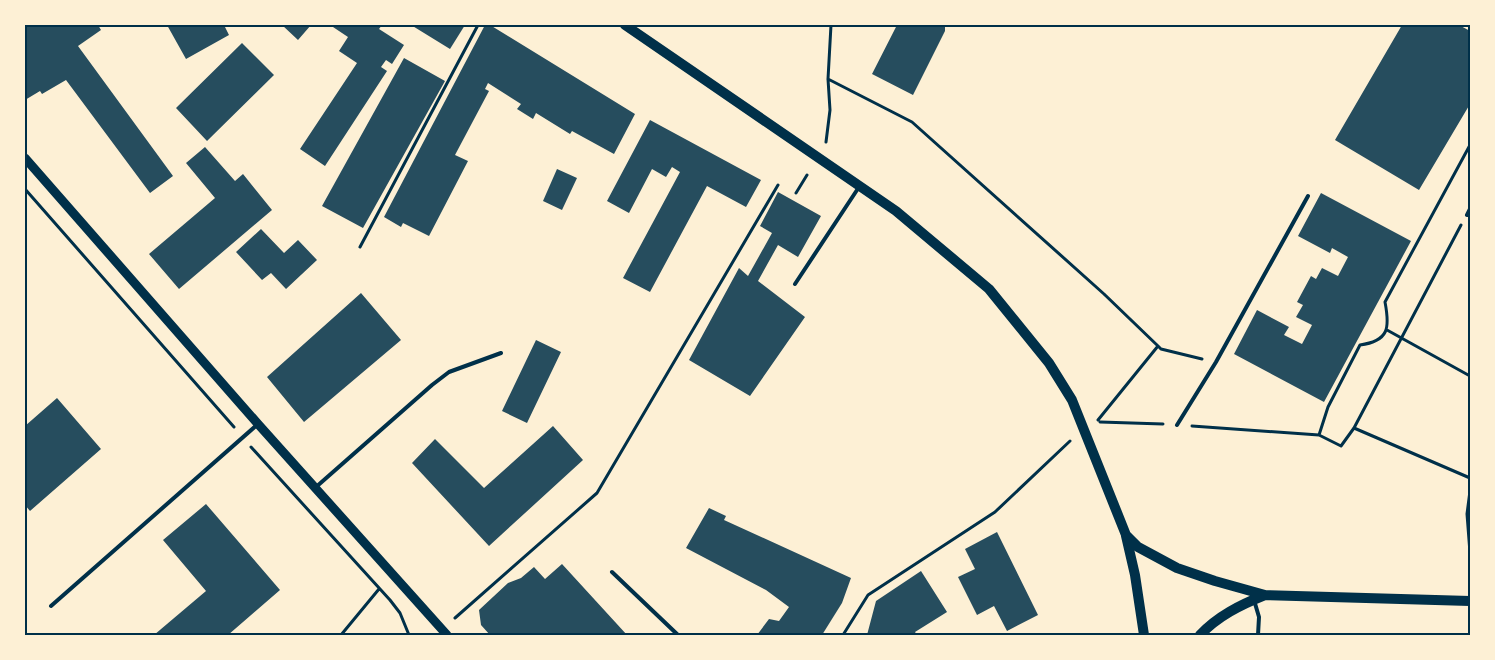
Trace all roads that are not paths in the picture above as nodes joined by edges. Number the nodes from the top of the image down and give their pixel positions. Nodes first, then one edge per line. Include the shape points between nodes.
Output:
1 (624, 25) edge
2 (25, 158) edge
3 (860, 185) junction
4 (1308, 196) dead end
5 (1470, 209) edge
6 (1467, 215) road end
7 (795, 284) dead end
8 (501, 353) dead end
9 (258, 424) junction
10 (1177, 425) road end
11 (316, 487) junction
12 (1126, 535) junction
13 (612, 572) dead end
14 (1265, 595) junction
15 (1254, 599) junction
16 (1470, 601) edge
17 (51, 606) dead end
18 (447, 635) edge
19 (678, 635) edge
20 (1144, 635) edge
21 (1200, 635) edge
22 (1258, 635) edge

1 - 3 main road
2 - 9 street
3 - 7 lane
3 - 12 main road via 989,288 1044,357 1072,400
4 - 10 lane via 1216,362
5 - 6 lane
8 - 11 lane via 449,372
9 - 11 street
9 - 17 lane
11 - 18 street
12 - 14 main road via 1145,551 1177,568 1214,582
12 - 20 main road
13 - 19 lane
14 - 15 main road
14 - 16 main road
15 - 21 main road via 1211,624
15 - 22 lane via 1259,617

